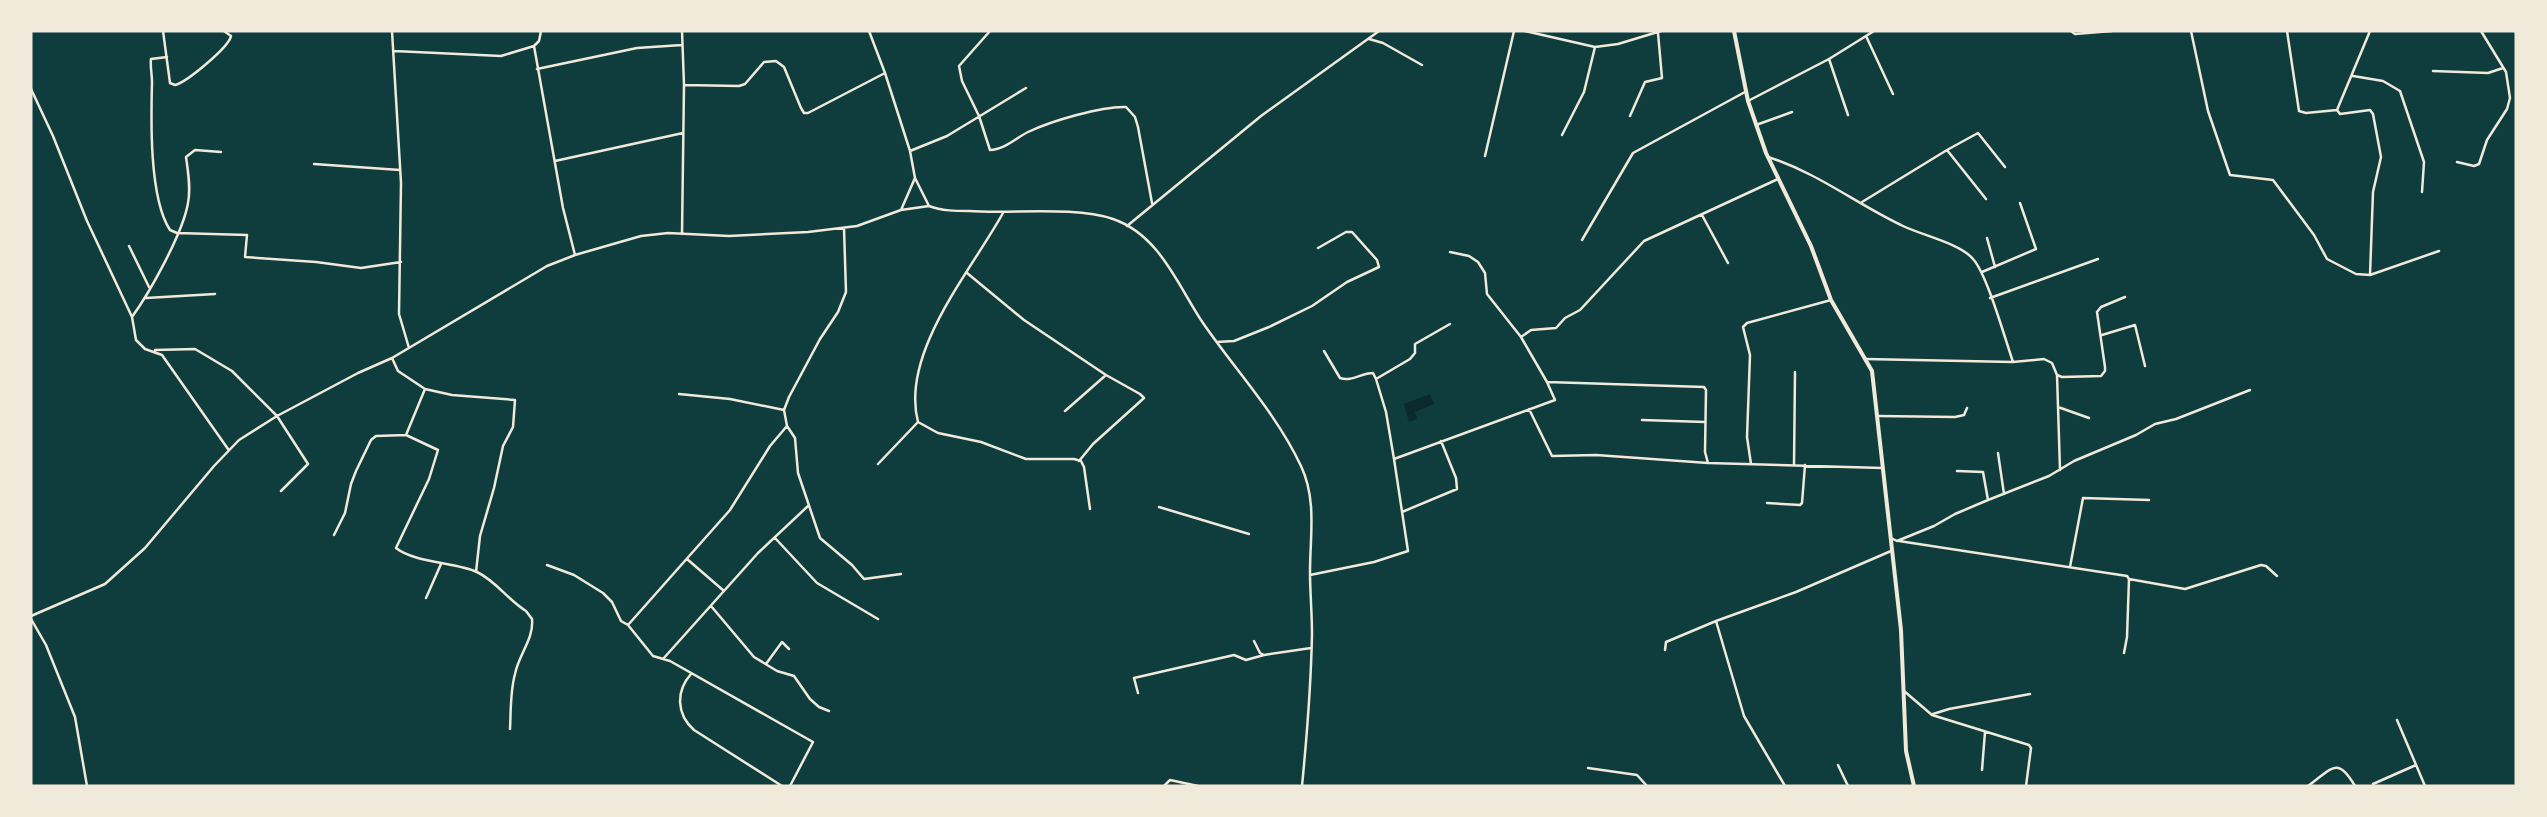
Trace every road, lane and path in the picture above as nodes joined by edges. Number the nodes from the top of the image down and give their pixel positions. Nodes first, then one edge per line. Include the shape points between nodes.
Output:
1 (163, 31) edge
2 (224, 31) edge
3 (392, 31) edge
4 (541, 31) edge
5 (682, 31) edge
6 (869, 31) edge
7 (990, 31) edge
8 (1379, 31) edge
9 (1514, 31) edge
10 (1525, 31) edge
11 (1734, 31) edge
12 (1874, 31) edge
13 (2071, 31) edge
14 (2112, 31) edge
15 (2191, 31) edge
16 (2286, 31) edge
17 (2370, 31) edge
18 (2481, 31) edge
19 (1660, 32) edge
20 (986, 33) edge
21 (1866, 36) junction
22 (1369, 39) junction
23 (682, 45) junction
24 (534, 46) junction
25 (1595, 47) junction
26 (394, 51) junction
27 (167, 57) junction
28 (1829, 59) junction
29 (1422, 65) dead end
30 (537, 68) junction
31 (2504, 68) junction
32 (2433, 72) dead end
33 (885, 73) junction
34 (2353, 76) junction
35 (684, 85) junction
36 (1026, 88) dead end
37 (31, 90) edge
38 (1746, 91) junction
39 (1892, 94) dead end
40 (1748, 101) junction
41 (2337, 110) junction
42 (1792, 112) dead end
43 (1848, 115) dead end
44 (979, 116) junction
45 (1630, 116) dead end
46 (1756, 125) junction
47 (684, 133) junction
48 (1562, 135) dead end
49 (1947, 150) junction
50 (910, 151) junction
51 (221, 152) dead end
52 (1484, 156) dead end
53 (1768, 157) junction
54 (555, 161) junction
55 (2458, 162) dead end
56 (314, 164) dead end
57 (2005, 167) dead end
58 (400, 170) junction
59 (915, 178) junction
60 (1778, 178) junction
61 (2422, 192) dead end
62 (1986, 199) dead end
63 (1862, 202) junction
64 (1152, 203) junction
65 (2020, 203) dead end
66 (929, 206) junction
67 (901, 210) junction
68 (1003, 213) junction
69 (1702, 215) junction
70 (1127, 226) junction
71 (844, 228) junction
72 (178, 234) junction
73 (682, 234) junction
74 (1987, 238) dead end
75 (1582, 240) dead end
76 (129, 246) dead end
77 (1318, 248) dead end
78 (2439, 250) dead end
79 (1450, 252) dead end
80 (575, 255) junction
81 (2098, 259) dead end
82 (401, 262) junction
83 (1728, 263) dead end
84 (1994, 267) junction
85 (1982, 272) junction
86 (967, 273) junction
87 (2370, 275) junction
88 (149, 287) junction
89 (215, 294) dead end
90 (2125, 297) dead end
91 (146, 298) junction
92 (1990, 298) junction
93 (1831, 300) junction
94 (132, 317) junction
95 (1450, 324) dead end
96 (2102, 335) junction
97 (1521, 337) junction
98 (1217, 342) junction
99 (409, 348) junction
100 (151, 351) junction
101 (1324, 351) dead end
102 (392, 358) junction
103 (1865, 359) junction
104 (2013, 362) junction
105 (2145, 366) dead end
106 (1795, 372) dead end
107 (1106, 375) junction
108 (2057, 375) junction
109 (1376, 380) junction
110 (1547, 382) junction
111 (425, 389) junction
112 (2250, 390) dead end
113 (679, 394) dead end
114 (1967, 408) dead end
115 (2058, 408) junction
116 (1529, 409) junction
117 (784, 410) junction
118 (1065, 412) dead end
119 (277, 416) junction
120 (1878, 416) junction
121 (2089, 418) dead end
122 (1642, 420) dead end
123 (918, 422) junction
124 (1706, 422) junction
125 (787, 426) junction
126 (406, 435) junction
127 (1441, 441) junction
128 (228, 450) junction
129 (1998, 453) dead end
130 (1394, 459) junction
131 (1079, 461) junction
132 (1708, 463) junction
133 (878, 464) dead end
134 (1751, 464) junction
135 (1794, 465) junction
136 (1804, 465) junction
137 (1882, 468) junction
138 (2060, 470) junction
139 (1958, 471) dead end
140 (280, 490) dead end
141 (2004, 494) junction
142 (1988, 500) junction
143 (2149, 500) dead end
144 (1767, 503) dead end
145 (808, 506) junction
146 (1159, 507) dead end
147 (1090, 509) dead end
148 (1402, 512) junction
149 (1249, 534) dead end
150 (334, 535) dead end
151 (774, 538) junction
152 (1889, 538) junction
153 (1897, 541) junction
154 (1891, 550) junction
155 (687, 559) junction
156 (441, 564) junction
157 (547, 565) dead end
158 (2070, 567) junction
159 (476, 572) junction
160 (901, 574) dead end
161 (1310, 575) junction
162 (2277, 576) dead end
163 (2129, 579) junction
164 (724, 591) junction
165 (426, 598) dead end
166 (710, 606) junction
167 (31, 618) edge
168 (878, 619) dead end
169 (1716, 620) junction
170 (628, 625) junction
171 (1254, 641) dead end
172 (1312, 648) junction
173 (789, 649) dead end
174 (1665, 650) dead end
175 (2124, 653) dead end
176 (1264, 655) junction
177 (662, 658) junction
178 (766, 664) junction
179 (691, 673) junction
180 (1904, 691) junction
181 (1138, 693) dead end
182 (2030, 694) dead end
183 (829, 711) dead end
184 (1932, 715) junction
185 (2397, 720) dead end
186 (510, 729) dead end
187 (1985, 732) junction
188 (2416, 765) junction
189 (1838, 766) dead end
190 (1588, 768) dead end
191 (1982, 770) dead end
192 (2373, 784) dead end
193 (87, 786) edge
194 (782, 786) edge
195 (790, 786) edge
196 (1164, 786) edge
197 (1198, 786) edge
198 (1302, 786) edge
199 (1647, 786) edge
200 (1786, 786) edge
201 (1848, 786) edge
202 (1914, 786) edge
203 (2026, 786) edge
204 (2308, 786) edge
205 (2355, 786) edge
206 (2425, 786) edge

1 - 27 street
2 - 27 street via 230,36 227,43 195,74 178,85 170,83
3 - 26 street
4 - 24 street
5 - 23 street
6 - 33 street
7 - 20 street
8 - 22 street
9 - 52 street
10 - 25 street
11 - 38 street
12 - 21 street
13 - 14 street via 2075,34
15 - 87 street via 2208,111 2228,174 2273,180 2314,235 2327,259 2356,274
16 - 41 street via 2298,109 2303,112
17 - 34 street
18 - 31 street
19 - 25 street
19 - 45 street via 1662,78 1645,82
20 - 44 street via 959,66 962,81
21 - 28 street
21 - 39 street
22 - 29 street
22 - 64 street via 1279,102
23 - 30 street via 637,48
23 - 35 street
24 - 26 street via 501,56
24 - 30 street
25 - 48 street via 1584,92
26 - 58 street
27 - 72 street via 150,61 151,124 159,196 166,225
28 - 40 street
28 - 43 street
30 - 54 street
31 - 32 street via 2488,73
31 - 55 street via 2510,90 2507,109 2490,134 2479,164
33 - 35 street via 804,113 784,67 776,61 764,62 745,84 739,86
33 - 50 street
34 - 41 street
34 - 61 street via 2383,81 2401,92 2424,162
35 - 47 street
36 - 44 street
37 - 94 street
38 - 40 street
38 - 75 street via 1633,153
40 - 46 street
41 - 87 street via 2340,114 2372,111 2379,142 2381,161 2372,200
42 - 46 street
44 - 50 street via 947,136
44 - 64 street via 988,148 994,150 1036,129 1110,107 1126,107 1135,117 1138,127
46 - 53 street
47 - 54 street
47 - 73 street
49 - 57 street via 1978,133
49 - 62 street
49 - 63 street
50 - 59 street
51 - 72 street via 195,150 186,157 189,201
53 - 60 street
53 - 63 street via 1790,164
54 - 80 street
56 - 58 street
58 - 82 street
59 - 66 street
59 - 67 street
60 - 69 street
60 - 93 street via 1811,246
63 - 85 street via 1901,225 1966,252
64 - 70 street
65 - 84 street via 2036,249
66 - 67 street
66 - 68 street via 944,210
67 - 71 street via 872,222
68 - 70 street via 1092,214
68 - 86 street
69 - 83 street
69 - 97 street via 1644,241 1580,310 1564,318 1556,328 1531,330
70 - 98 street via 1157,251
71 - 73 street via 754,236
71 - 117 street via 846,292
72 - 82 street via 247,234 245,257 361,268
72 - 88 street
73 - 80 street via 641,236
74 - 84 street
76 - 88 street
77 - 98 street via 1346,232 1352,232 1377,260 1379,267 1269,327 1234,341
78 - 87 street
79 - 97 street via 1469,256 1478,262 1485,272 1487,294
80 - 99 street via 547,266
81 - 92 street
82 - 99 street via 400,319
84 - 85 street
85 - 92 street
86 - 107 street via 1024,320
86 - 123 street via 923,351 916,396
88 - 91 street
89 - 91 street
90 - 96 street via 2098,310
91 - 94 street
92 - 104 street
93 - 103 street
93 - 134 street via 1747,323 1743,327 1750,355 1747,437
94 - 100 street via 132,332 136,340
95 - 109 street via 1415,344 1415,353 1410,359
96 - 105 street via 2135,325
96 - 108 street via 2103,375
97 - 110 street
98 - 161 street via 1246,378 1301,466 1309,486 1312,509
99 - 102 street
100 - 119 street via 195,349 232,371
100 - 128 street via 162,355
101 - 109 street via 1340,378 1347,380 1372,373
102 - 111 street via 398,371
102 - 119 street
103 - 104 street
103 - 120 street via 1872,371
104 - 108 street via 2049,360
106 - 135 street
107 - 118 street
107 - 131 street via 1144,398
108 - 115 street
109 - 130 street via 1386,412
110 - 116 street via 1555,400
110 - 124 street via 1702,386 1706,390
111 - 126 street
111 - 159 street via 452,395 515,400 513,427 503,446 480,536
112 - 138 street via 2155,424
113 - 117 street via 730,399
114 - 120 street via 1964,416 1955,417
115 - 121 street
115 - 138 street
116 - 127 street
116 - 132 street via 1552,456 1596,455
117 - 125 street
119 - 128 street
119 - 140 street via 308,464
120 - 137 street
122 - 124 street
123 - 131 street via 938,433 981,442 1026,459
123 - 133 street
124 - 132 street
125 - 145 street via 795,438 798,472
125 - 155 street via 770,446 730,510
126 - 150 street via 383,434 370,440
126 - 156 street via 438,452 429,479 396,548
127 - 130 street
127 - 148 street via 1456,478 1457,489
128 - 167 street via 145,548 105,584
129 - 141 street
130 - 148 street
131 - 147 street via 1084,467
132 - 134 street
134 - 135 street
135 - 136 street
136 - 137 street
136 - 144 street via 1802,503
137 - 152 street
138 - 141 street
139 - 142 street via 1983,472
141 - 142 street
142 - 153 street
143 - 158 street via 2083,498
145 - 151 street
145 - 160 street via 820,538 864,579
146 - 149 street
148 - 161 street via 1408,551 1374,562
151 - 164 street
151 - 168 street via 817,583
152 - 153 street
152 - 154 street
153 - 158 street
154 - 169 street via 1796,592
154 - 180 street via 1901,630
155 - 164 street
155 - 170 street
156 - 159 street
156 - 165 street
157 - 170 street via 574,575 604,593 621,621
158 - 163 street via 2123,575
159 - 186 street via 532,618 529,641 518,660 514,676
161 - 172 street
162 - 163 street via 2261,565 2185,588
163 - 175 street
164 - 166 street
166 - 177 street
166 - 178 street via 749,652
167 - 193 street via 46,645 75,717
169 - 174 street via 1666,642
169 - 200 street via 1744,716
170 - 177 street via 653,656
171 - 176 street
172 - 176 street
172 - 198 street
173 - 178 street via 782,642
176 - 181 street via 1246,660 1234,655 1134,678
177 - 179 street
178 - 183 street via 796,678 810,699
179 - 194 street via 682,687 681,716 685,722
179 - 195 street via 813,742
180 - 184 street
180 - 202 street via 1906,751
182 - 184 street
184 - 187 street
185 - 188 street
187 - 191 street
187 - 203 street via 2029,745
188 - 192 street
188 - 206 street
189 - 201 street
190 - 199 street via 1637,775
196 - 197 street via 1170,780
204 - 205 street via 2339,767 2346,771

